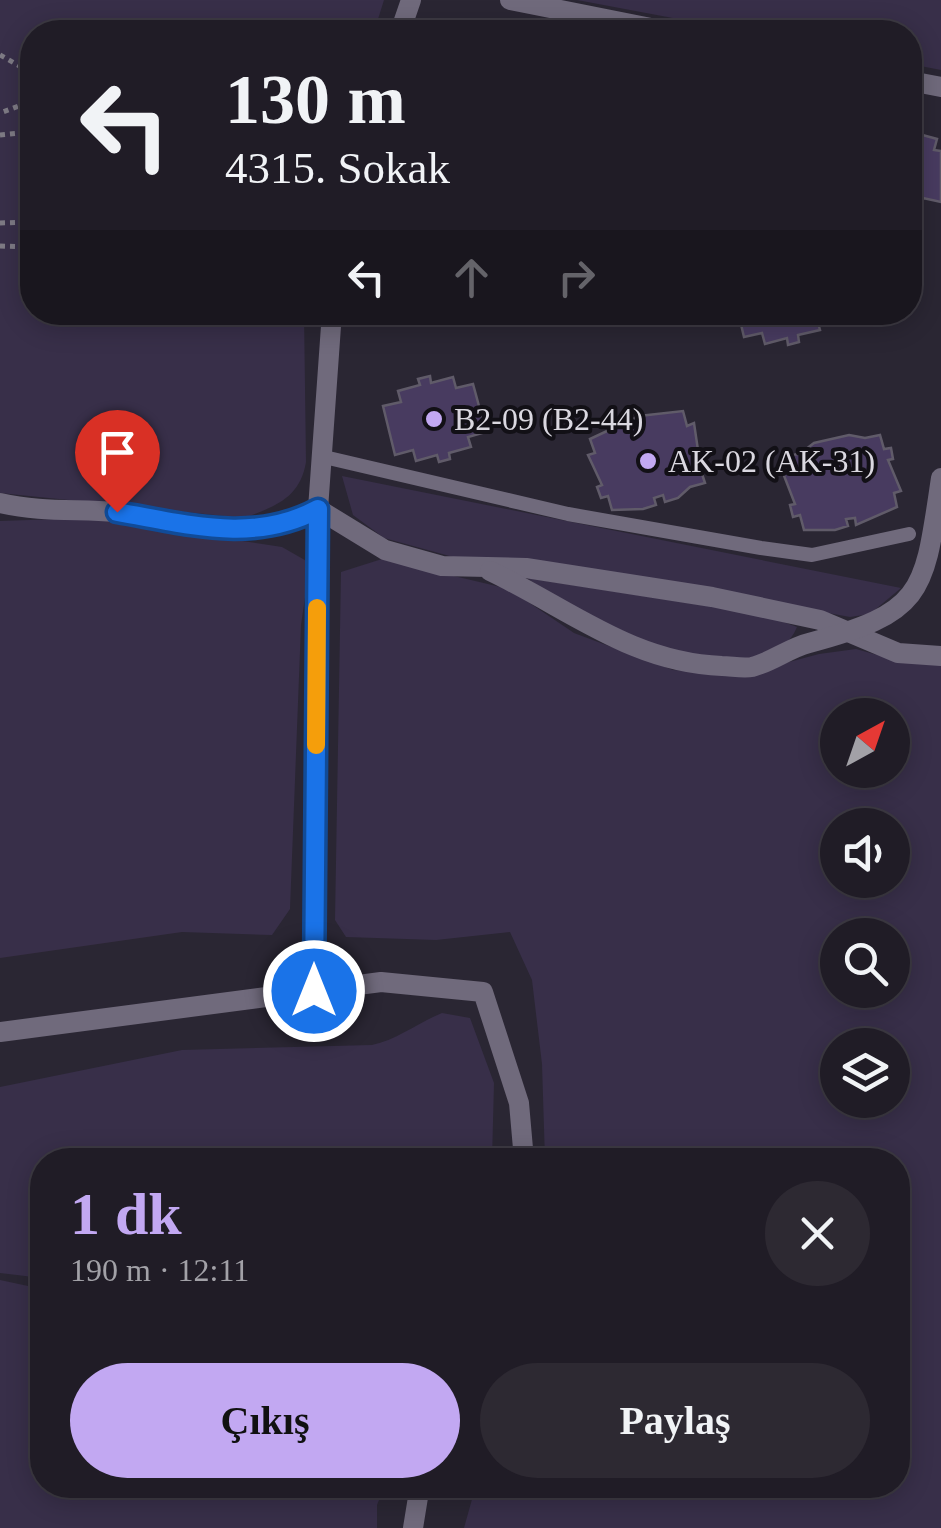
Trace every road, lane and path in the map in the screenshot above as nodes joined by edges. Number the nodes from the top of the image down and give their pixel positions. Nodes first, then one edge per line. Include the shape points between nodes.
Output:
1 (510, 0) edge
2 (611, 20) edge
3 (331, 325) edge
4 (320, 456) junction
5 (941, 478) edge
6 (0, 503) edge
7 (318, 509) junction
8 (909, 534) dead end
9 (484, 568) junction
10 (851, 633) junction
11 (941, 656) edge
12 (314, 991) junction
13 (0, 1032) edge
14 (523, 1148) edge
15 (418, 1498) edge
16 (412, 1528) edge

1 - 2 street
3 - 4 street
4 - 7 street
4 - 8 lane via 568,514 812,555
5 - 10 street via 930,548 911,598 886,619
6 - 7 street via 34,511 117,512 236,532 290,524
7 - 9 street via 385,550 442,566
7 - 12 street
9 - 10 street via 526,568 712,597
9 - 10 street via 634,650 701,665 751,667 803,644
10 - 11 street via 898,653
12 - 13 street
12 - 14 street via 381,982 484,992 519,1103
15 - 16 street

